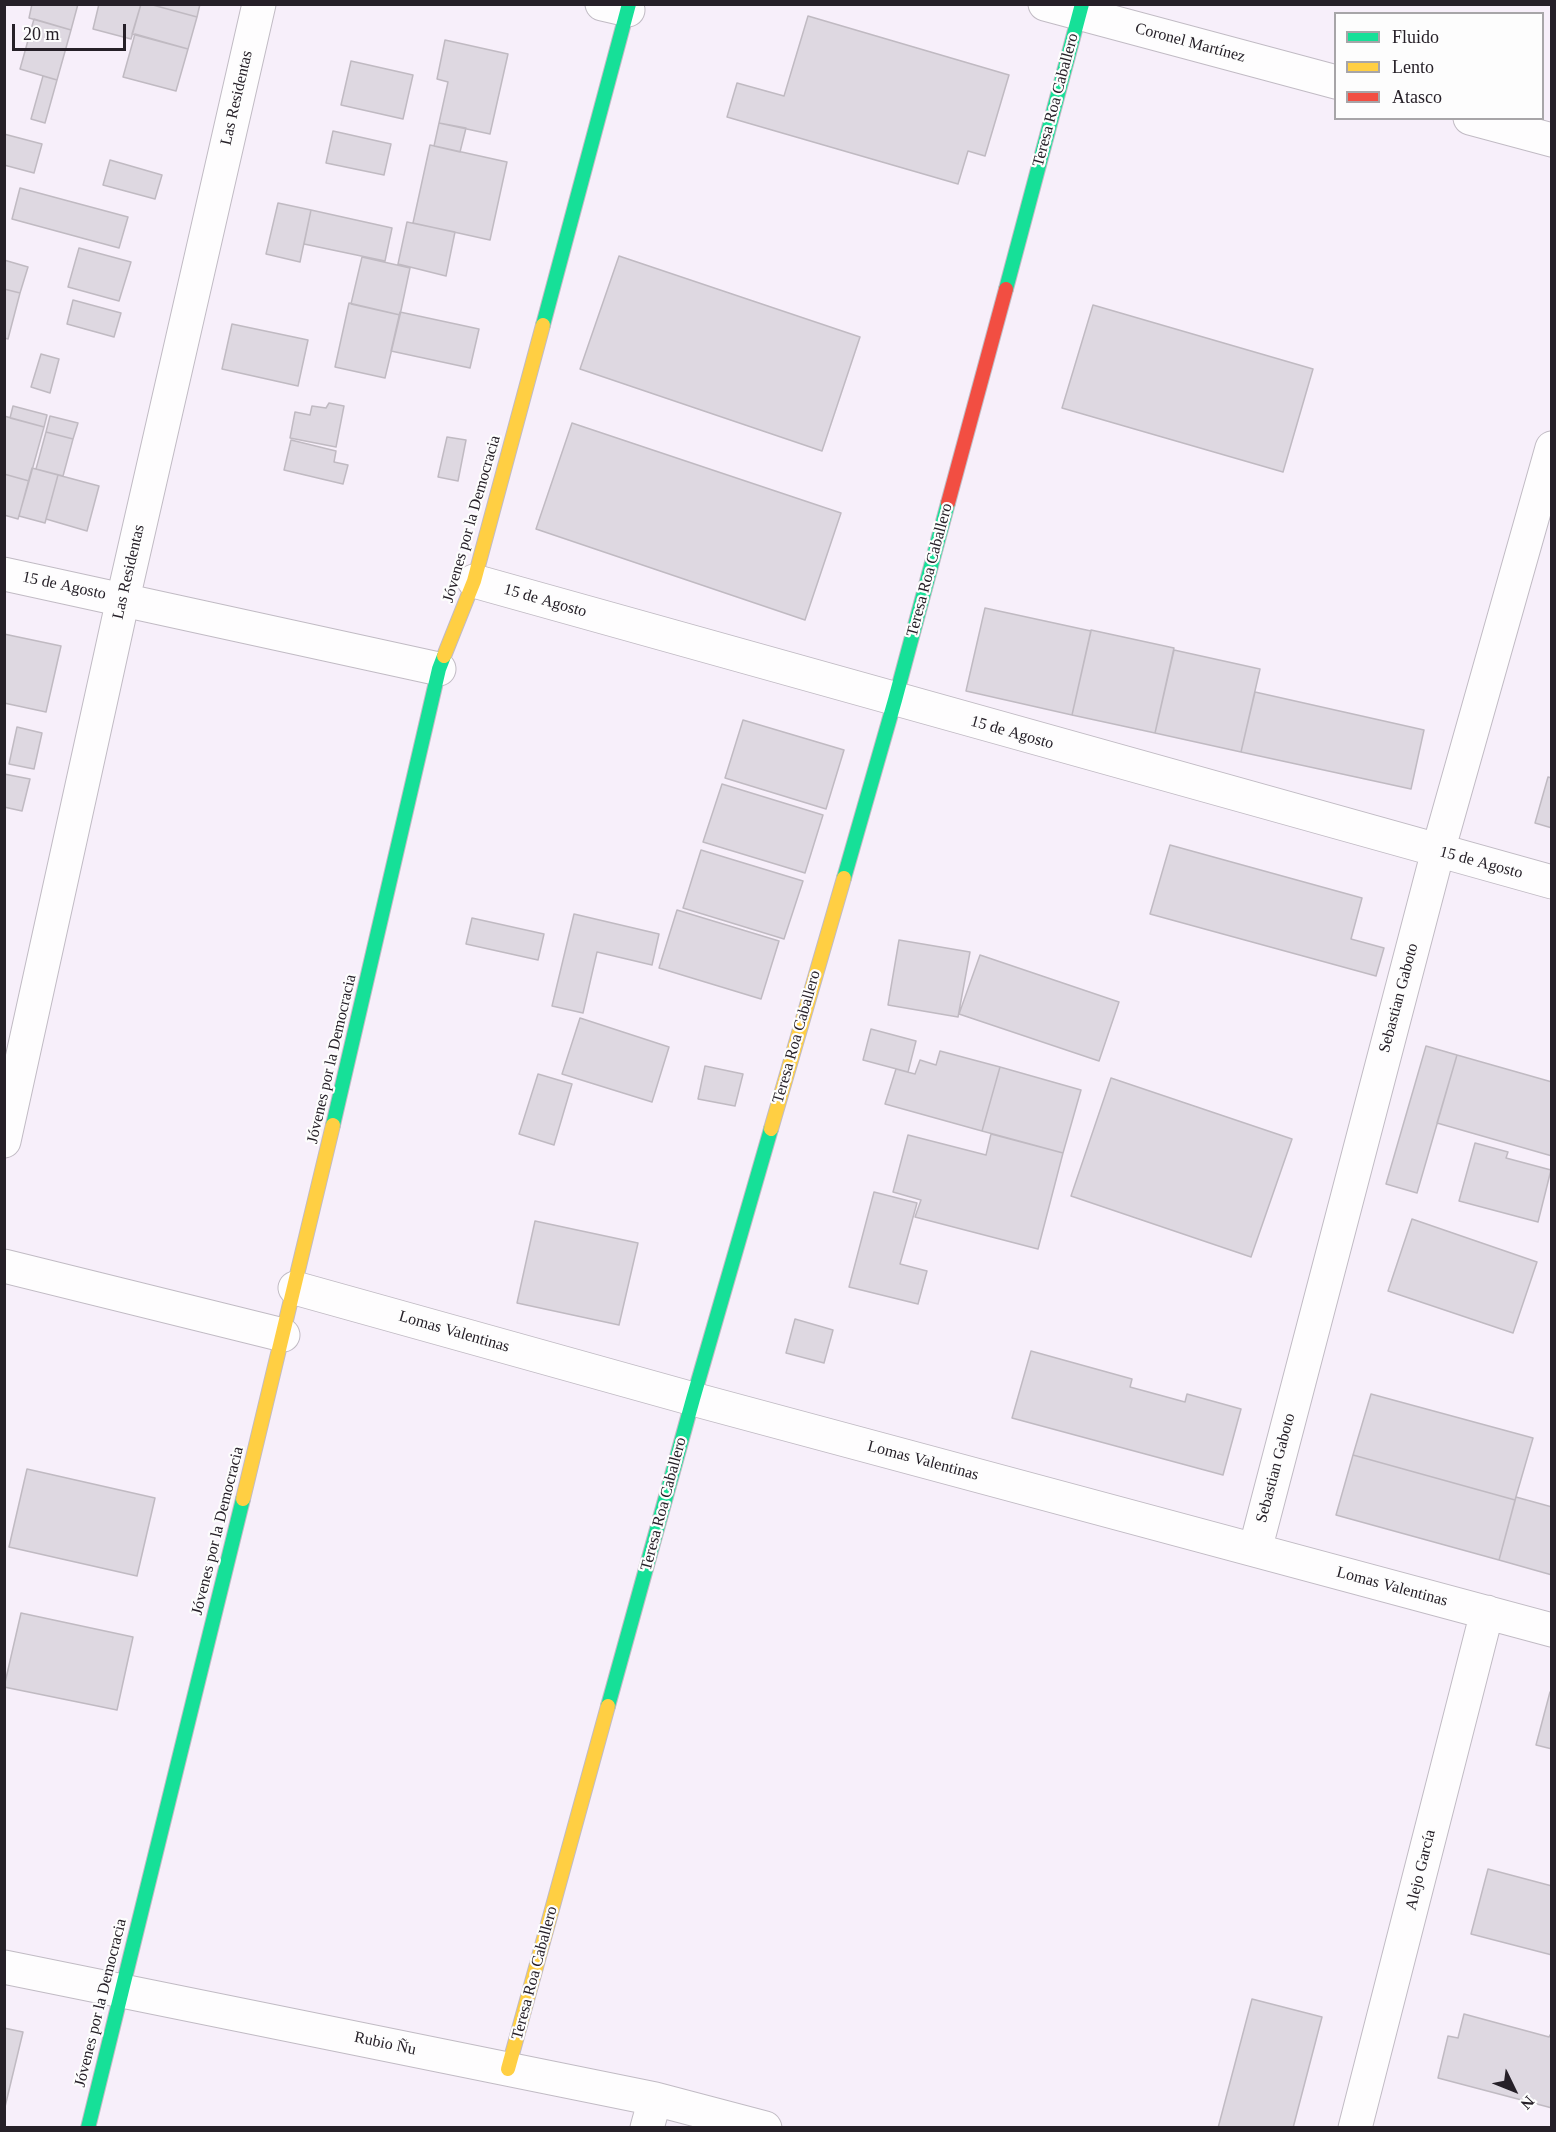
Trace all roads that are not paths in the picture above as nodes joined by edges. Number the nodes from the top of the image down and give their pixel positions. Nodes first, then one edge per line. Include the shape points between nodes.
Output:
1 (259, 4) edge
2 (1045, 4) edge
3 (620, 6) edge
4 (1081, 9) edge
5 (1334, 82) edge
6 (1477, 120) edge
7 (1551, 140) edge
8 (1551, 448) edge
9 (4, 574) edge
10 (474, 581) junction
11 (123, 599) junction
12 (439, 669) junction
13 (894, 700) junction
14 (1438, 851) junction
15 (1551, 882) edge
16 (4, 1141) edge
17 (4, 1266) edge
18 (295, 1288) junction
19 (283, 1335) junction
20 (693, 1399) junction
21 (1255, 1550) junction
22 (1487, 1612) junction
23 (1551, 1629) edge
24 (4, 1966) edge
25 (121, 1990) junction
26 (508, 2069) junction
27 (651, 2113) edge
28 (88, 2127) edge
29 (765, 2127) edge
30 (1355, 2127) edge

1 - 11 street, Las Residentas
2 - 4 street, Coronel Martínez
3 - 10 street, Jóvenes por la Democracia
4 - 5 street, Coronel Martínez
4 - 13 street, Teresa Roa Caballero
6 - 7 street
8 - 14 street, Sebastian Gaboto
9 - 11 street, 15 de Agosto
10 - 12 street, Jóvenes por la Democracia
10 - 13 street, 15 de Agosto
11 - 12 street, 15 de Agosto
11 - 16 street, Las Residentas
12 - 18 street, Jóvenes por la Democracia
13 - 14 street, 15 de Agosto
13 - 20 street, Teresa Roa Caballero
14 - 15 street, 15 de Agosto
14 - 21 street, Sebastian Gaboto
17 - 19 street
18 - 19 street, Jóvenes por la Democracia
18 - 20 street, Lomas Valentinas
19 - 25 street, Jóvenes por la Democracia
20 - 21 street, Lomas Valentinas
20 - 26 street, Teresa Roa Caballero
21 - 22 street, Lomas Valentinas
22 - 23 street, Lomas Valentinas
22 - 30 street, Alejo García
24 - 25 street, Rubio Ñu
25 - 26 street, Rubio Ñu
25 - 28 street, Jóvenes por la Democracia
26 - 27 street, Rubio Ñu
27 - 29 street, Rubio Ñu

